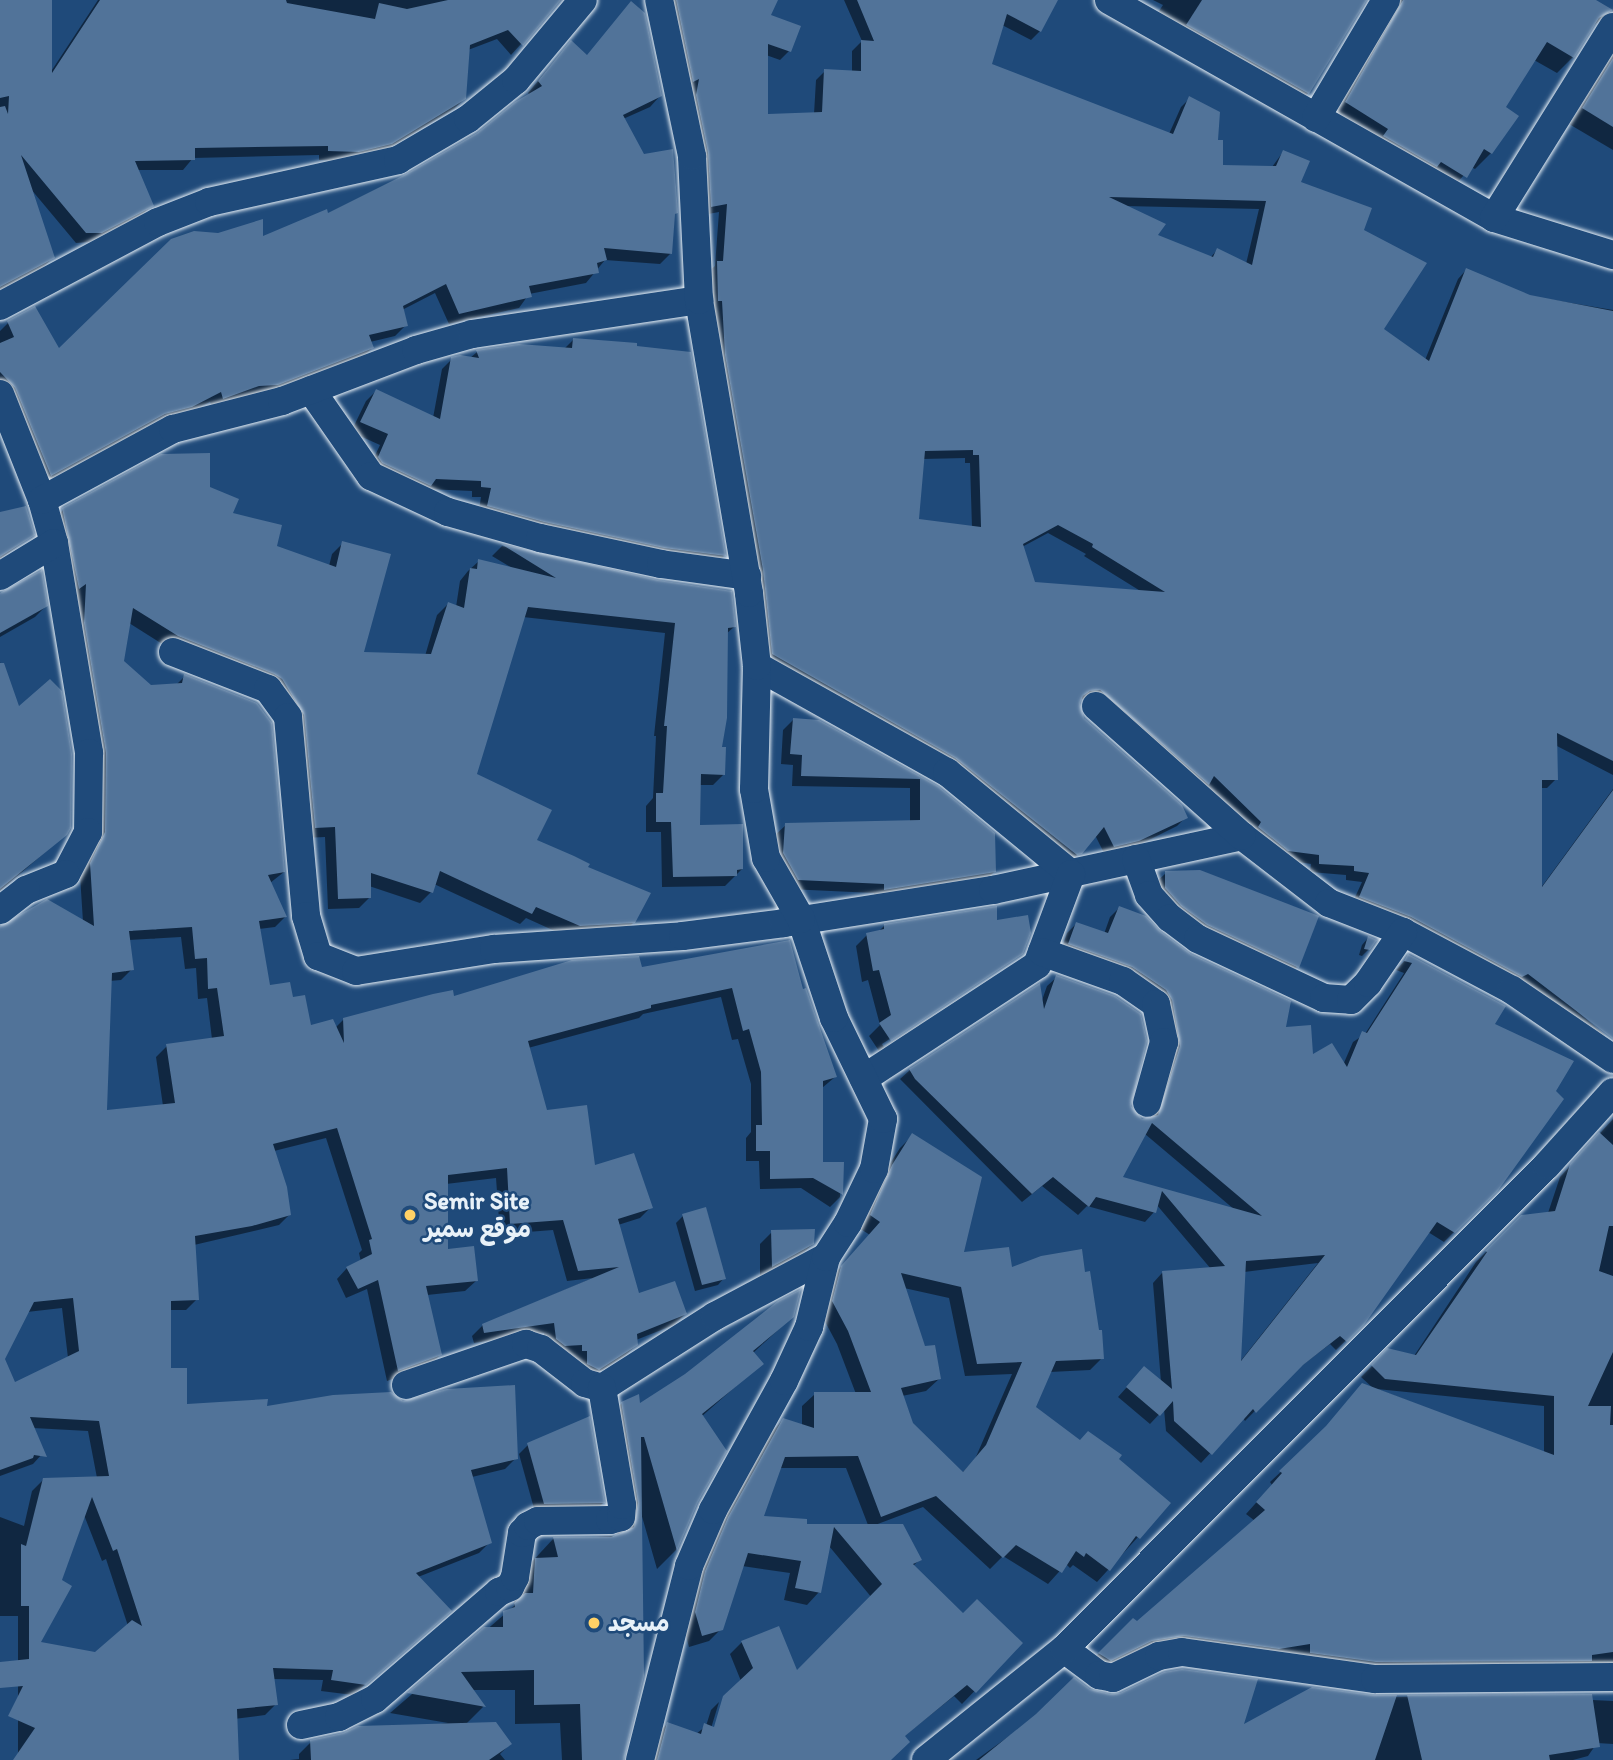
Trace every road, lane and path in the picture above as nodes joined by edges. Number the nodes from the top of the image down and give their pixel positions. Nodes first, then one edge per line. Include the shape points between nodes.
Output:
1 (583, 0) edge
2 (659, 0) edge
3 (1109, 0) edge
4 (1386, 0) edge
5 (1613, 27) edge
6 (1317, 118) junction
7 (1494, 218) junction
8 (1613, 255) edge
9 (699, 300) junction
10 (0, 306) edge
11 (311, 390) junction
12 (0, 394) edge
13 (42, 500) junction
14 (54, 543) junction
15 (0, 576) edge
16 (747, 576) junction
17 (173, 652) dead end
18 (757, 666) junction
19 (1096, 706) dead end
20 (1242, 836) junction
21 (1136, 859) junction
22 (1071, 874) junction
23 (0, 910) edge
24 (801, 919) junction
25 (1403, 932) junction
26 (1042, 952) junction
27 (1613, 1059) edge
28 (864, 1078) junction
29 (1613, 1092) edge
30 (1147, 1103) dead end
31 (825, 1257) junction
32 (406, 1385) dead end
33 (603, 1388) junction
34 (1063, 1649) junction
35 (1613, 1677) edge
36 (301, 1725) dead end
37 (640, 1760) edge
38 (926, 1760) edge

1 - 10 street via 516,80 468,119 398,160 209,202 158,222
2 - 9 street via 692,156
3 - 6 street
4 - 6 street
5 - 7 street
6 - 7 street
7 - 8 street
9 - 11 street via 472,334
9 - 16 street
11 - 13 street via 173,429
11 - 16 street via 371,476 448,512 553,541
12 - 13 street
13 - 14 street
14 - 15 street
14 - 23 street via 89,753 88,832 66,874 26,890
16 - 18 street
17 - 24 street via 268,689 288,717 306,916 318,956 356,971 494,948 683,936
18 - 22 street via 947,772
18 - 24 street via 756,800 766,858
19 - 20 street
20 - 21 street
20 - 25 street via 1329,903
21 - 22 street
21 - 25 street via 1149,895 1198,939 1324,998 1351,1000
22 - 24 street
22 - 26 street
24 - 28 street via 834,1018
25 - 27 street via 1512,990
26 - 28 street via 1037,965
26 - 30 street via 1123,981 1156,1004 1164,1042
28 - 31 street via 883,1119 874,1169 848,1223
29 - 34 street via 1547,1165
31 - 33 street via 715,1316
31 - 37 street via 808,1327 689,1566
32 - 33 street via 526,1344 541,1349 585,1383
33 - 36 street via 621,1517 537,1521 528,1526 522,1533 510,1587 375,1699 339,1717
34 - 35 street via 1099,1675 1113,1678 1159,1656 1182,1652 1374,1679
34 - 38 street

